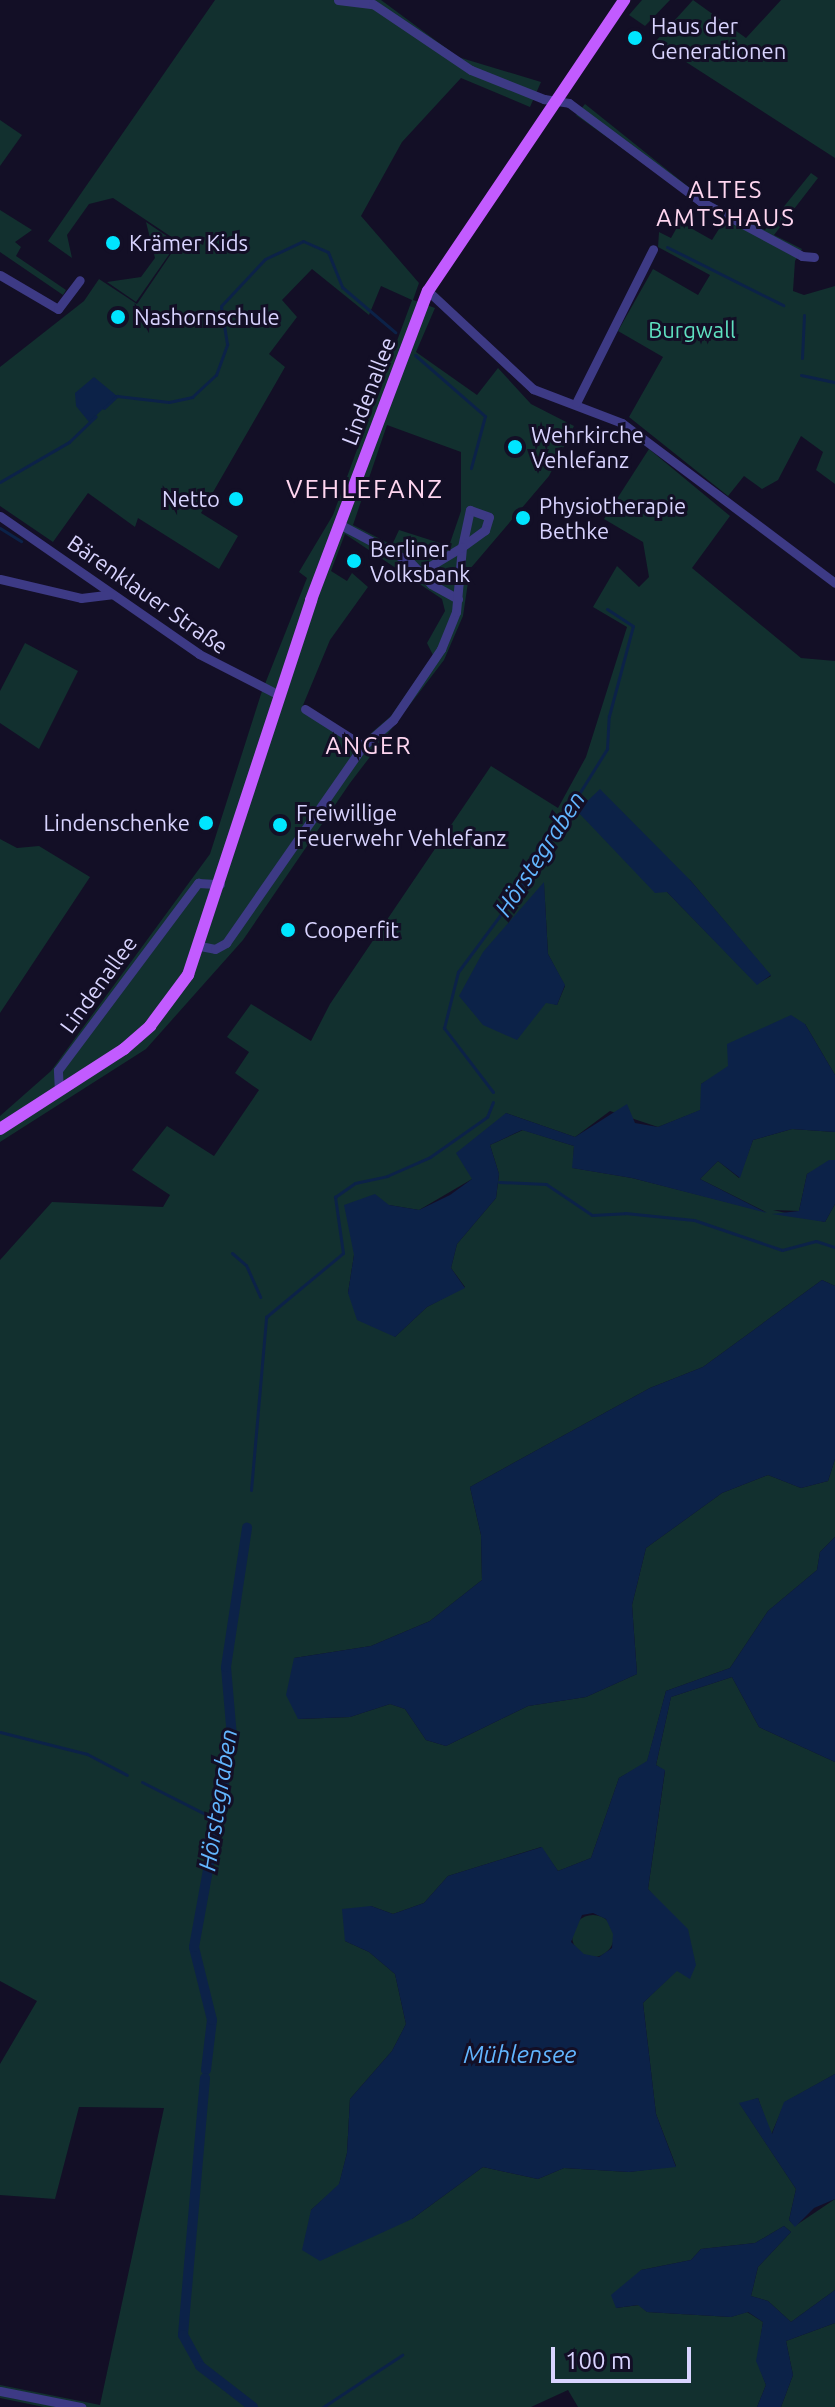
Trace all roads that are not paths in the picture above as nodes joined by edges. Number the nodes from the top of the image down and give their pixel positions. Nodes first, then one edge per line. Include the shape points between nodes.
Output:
1 (338, 0) edge
2 (624, 0) edge
3 (557, 101) junction
4 (653, 249) dead end
5 (814, 257) dead end
6 (0, 275) edge
7 (80, 280) dead end
8 (428, 291) junction
9 (576, 403) junction
10 (0, 516) edge
11 (339, 524) junction
12 (420, 572) junction
13 (0, 579) edge
14 (835, 583) edge
15 (112, 594) junction
16 (458, 599) junction
17 (279, 695) junction
18 (305, 709) dead end
19 (363, 746) junction
20 (220, 884) junction
21 (200, 946) junction
22 (59, 1091) junction
23 (0, 1129) edge
24 (0, 2391) edge
25 (81, 2407) edge

1 - 3 street via 373,4 471,70
2 - 3 main road, Lindenallee
3 - 5 street via 595,121 700,201 802,256
3 - 8 main road, Lindenallee
4 - 9 street
6 - 7 street via 58,309
8 - 9 street via 533,389
8 - 11 main road, Lindenallee
9 - 14 street via 622,423
10 - 15 street, Bärenklauer Straße
11 - 12 street
11 - 17 main road, Lindenallee
12 - 16 street
12 - 16 street via 462,547
13 - 15 street via 81,598
15 - 17 street, Bärenklauer Straße via 199,654
16 - 19 street via 441,649 393,720
17 - 20 main road, Lindenallee
18 - 19 street
19 - 21 street via 226,943 215,949
20 - 21 main road, Lindenallee
20 - 22 street, Lindenallee via 198,883 58,1070
21 - 22 main road, Lindenallee via 188,975 150,1026
22 - 23 main road, Lindenallee
24 - 25 street

